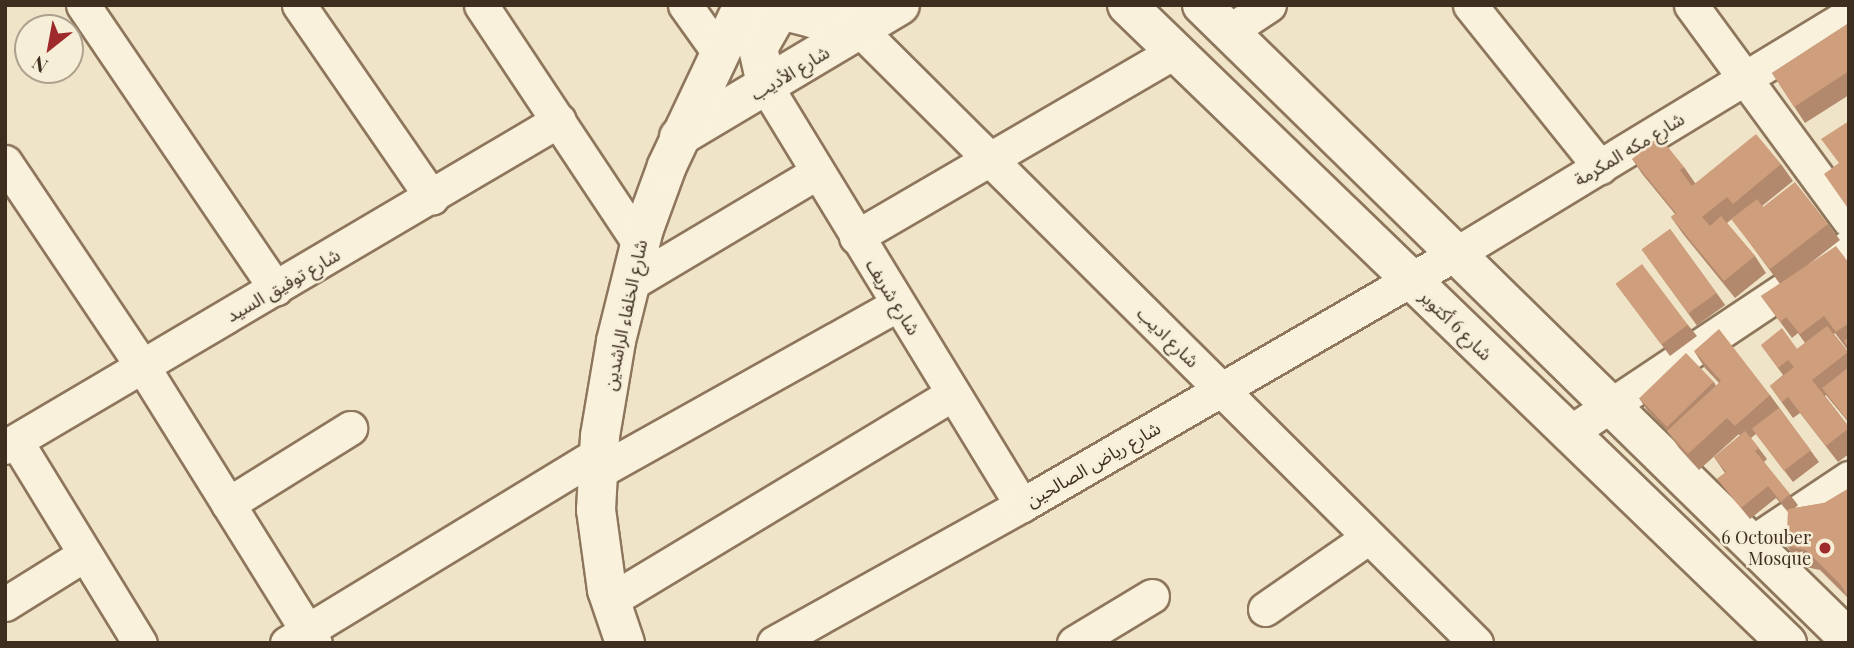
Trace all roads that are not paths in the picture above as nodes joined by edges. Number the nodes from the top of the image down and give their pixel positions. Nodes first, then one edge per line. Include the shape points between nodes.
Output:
1 (83, 5) edge
2 (299, 5) edge
3 (481, 5) edge
4 (685, 5) edge
5 (900, 5) edge
6 (1127, 5) edge
7 (1202, 5) edge
8 (1269, 5) edge
9 (1470, 5) edge
10 (1691, 5) edge
11 (761, 8) edge
12 (1849, 15) edge
13 (858, 18) edge
14 (1228, 32) junction
15 (1176, 51) junction
16 (720, 54) junction
17 (1745, 80) junction
18 (767, 88) junction
19 (559, 120) junction
20 (679, 137) junction
21 (989, 161) junction
22 (5, 162) edge
23 (1600, 167) junction
24 (816, 173) junction
25 (432, 198) junction
26 (1849, 220) edge
27 (856, 237) junction
28 (640, 244) junction
29 (1849, 246) edge
30 (1454, 255) junction
31 (1408, 280) junction
32 (628, 285) junction
33 (276, 289) junction
34 (898, 304) junction
35 (143, 367) junction
36 (1221, 389) junction
37 (953, 394) junction
38 (1608, 407) junction
39 (350, 428) dead end
40 (1569, 433) junction
41 (11, 444) edge
42 (597, 463) junction
43 (1849, 478) edge
44 (228, 504) junction
45 (1022, 505) junction
46 (1369, 537) junction
47 (1750, 544) junction
48 (85, 554) junction
49 (1152, 596) dead end
50 (611, 600) junction
51 (5, 604) edge
52 (1265, 609) dead end
53 (303, 638) edge
54 (1849, 639) edge
55 (140, 643) edge
56 (625, 643) edge
57 (774, 643) edge
58 (1074, 643) edge
59 (1476, 643) edge
60 (1787, 643) edge

1 - 33 street
2 - 25 street
3 - 19 street
4 - 16 street
5 - 13 street, شارع الأديب
6 - 15 street, شارع 6 أكتوبر
7 - 14 street
8 - 14 street
9 - 23 street
10 - 17 street
11 - 13 street, شارع الأديب via 812,18
11 - 16 street, شارع الخلفاء الراشدين
11 - 18 street via 758,48
12 - 17 street, شارع مكه المكرمة
13 - 18 street, شارع الأديب
13 - 21 street, شارع اديب
14 - 30 street
15 - 21 street
15 - 31 street, شارع 6 أكتوبر
16 - 20 street, شارع الخلفاء الراشدين
17 - 23 street, شارع مكه المكرمة
17 - 26 street
18 - 20 street, شارع الأديب
18 - 24 street, شارع شريف
19 - 25 street, شارع توفيق السيد
19 - 28 street
20 - 28 street, شارع الخلفاء الراشدين
21 - 27 street
21 - 36 street, شارع اديب
22 - 35 street
23 - 30 street, شارع مكه المكرمة
24 - 27 street, شارع شريف
24 - 32 street
25 - 33 street, شارع توفيق السيد
27 - 34 street, شارع شريف
28 - 32 street, شارع الخلفاء الراشدين
29 - 38 street
30 - 31 street, شارع مكه المكرمة
30 - 38 street
31 - 36 street, شارع رياض الصالحين
31 - 40 street, شارع 6 أكتوبر
32 - 42 street, شارع الخلفاء الراشدين
33 - 35 street, شارع توفيق السيد
34 - 37 street, شارع شريف
34 - 42 street
35 - 41 street, شارع توفيق السيد
35 - 44 street
36 - 45 street, شارع رياض الصالحين
36 - 46 street, شارع اديب
37 - 45 street, شارع شريف
37 - 50 street
38 - 40 street
38 - 47 street
39 - 44 street
40 - 60 street, شارع 6 أكتوبر
41 - 48 street
42 - 50 street, شارع الخلفاء الراشدين via 600,547
42 - 53 street
43 - 47 street
44 - 53 street
45 - 57 street, شارع رياض الصالحين
46 - 52 street
46 - 59 street, شارع اديب
47 - 54 street
48 - 51 street
48 - 55 street
49 - 58 street
50 - 56 street, شارع الخلفاء الراشدين

